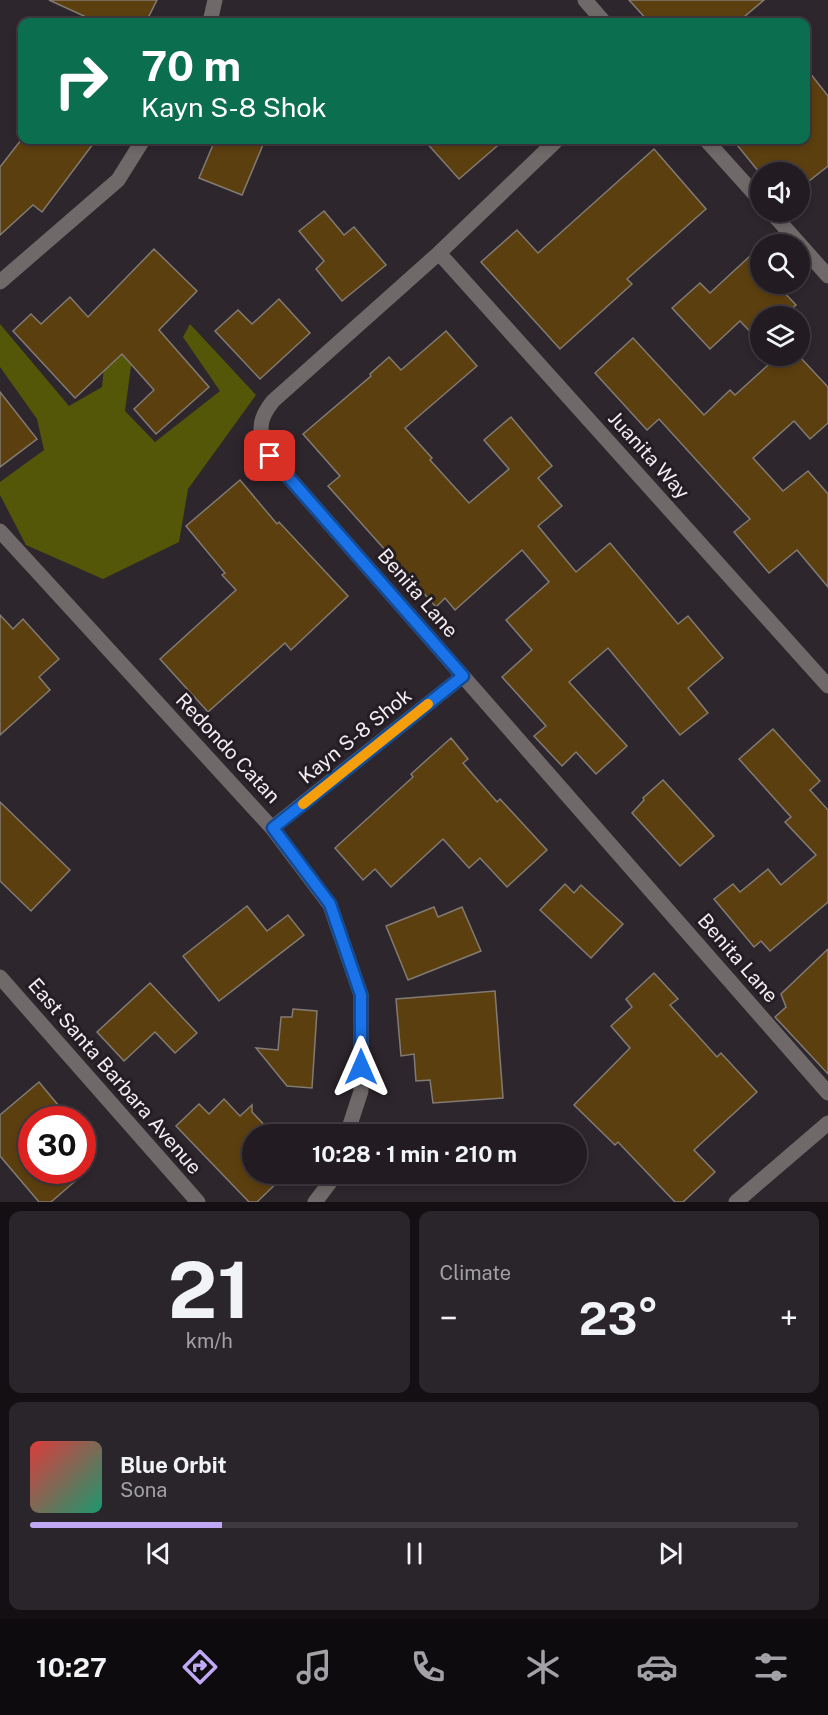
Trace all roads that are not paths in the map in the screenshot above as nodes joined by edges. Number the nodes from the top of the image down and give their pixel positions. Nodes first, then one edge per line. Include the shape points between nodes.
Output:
1 (215, 0) edge
2 (585, 0) edge
3 (211, 18) edge
4 (601, 18) edge
5 (140, 144) edge
6 (553, 144) edge
7 (710, 144) edge
8 (750, 189) edge
9 (780, 222) edge
10 (439, 253) junction
11 (828, 276) edge
12 (0, 282) edge
13 (0, 531) edge
14 (463, 676) junction
15 (828, 686) edge
16 (273, 828) junction
17 (0, 977) edge
18 (828, 1094) edge
19 (828, 1123) edge
20 (349, 1124) edge
21 (329, 1184) edge
22 (198, 1202) edge
23 (315, 1202) edge
24 (736, 1202) edge

1 - 3 street
2 - 4 street
5 - 12 street via 118,180
6 - 10 street, Benita Lane
7 - 8 street
9 - 11 street
10 - 14 street, Benita Lane via 273,401 263,414 261,429 270,456
10 - 15 street, Juanita Way
13 - 16 street, Redondo Catan
14 - 16 street, Kayn S-8 Shok
14 - 18 street, Benita Lane
16 - 20 street, Redondo Catan via 330,904 361,995 361,1090
17 - 22 street, East Santa Barbara Avenue
19 - 24 street
21 - 23 street

